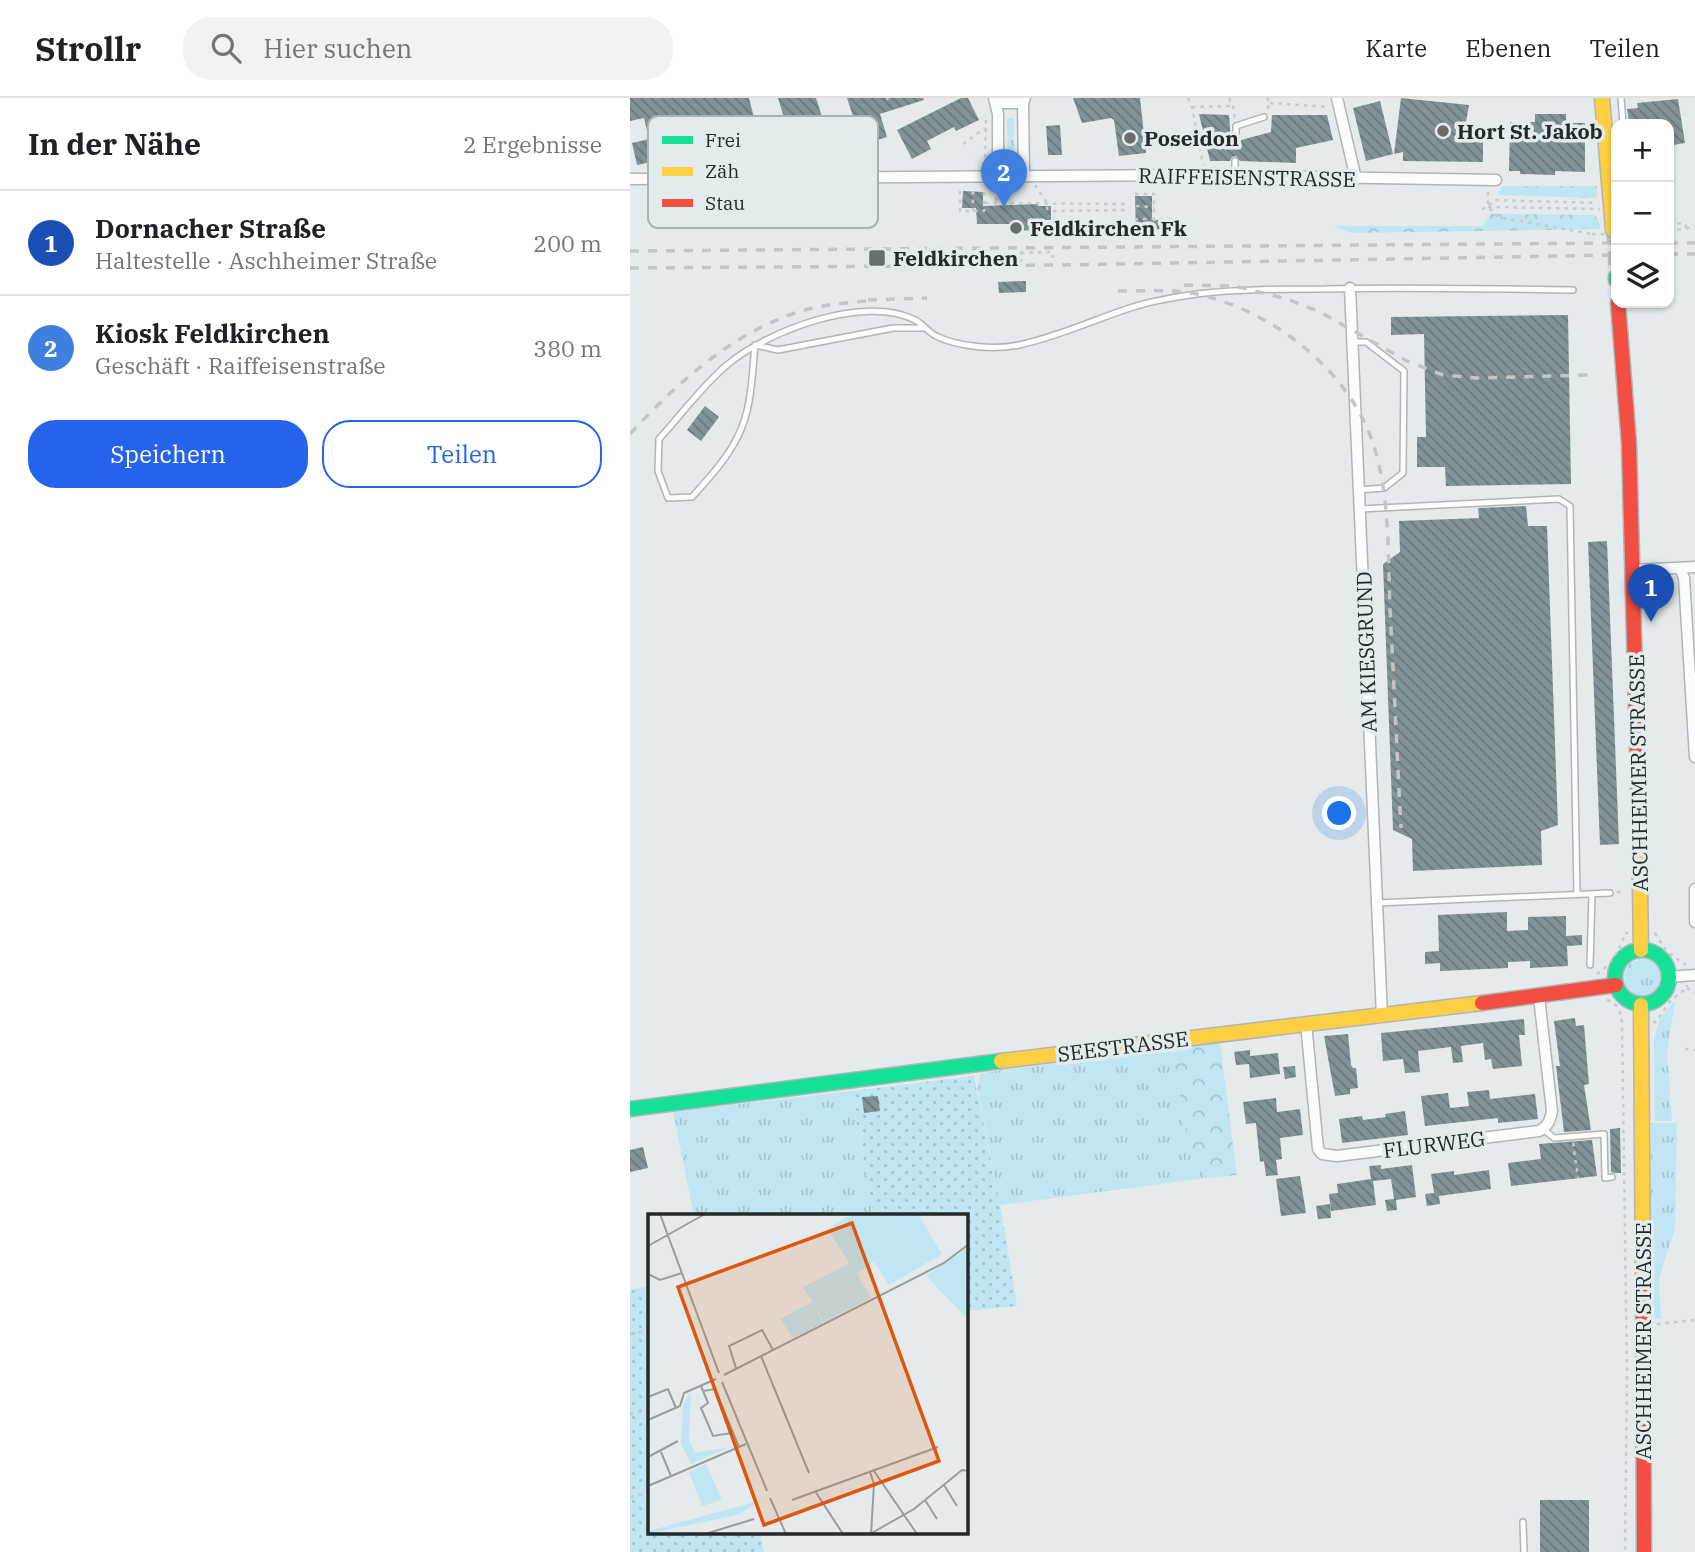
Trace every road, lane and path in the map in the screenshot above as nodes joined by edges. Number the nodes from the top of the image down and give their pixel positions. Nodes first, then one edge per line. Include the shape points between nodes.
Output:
1 (1188, 98) edge
2 (1228, 98) edge
3 (1267, 98) edge
4 (1602, 98) edge
5 (1620, 98) edge
6 (995, 101) edge
7 (1024, 101) edge
8 (1270, 103) junction
9 (1338, 103) edge
10 (1233, 106) junction
11 (1192, 107) junction
12 (1264, 117) joint
13 (1622, 119) edge
14 (1236, 126) junction
15 (985, 128) dead end
16 (1236, 141) dead end
17 (963, 144) dead end
18 (1235, 161) dead end
19 (1205, 175) junction
20 (997, 176) junction
21 (1024, 176) junction
22 (1235, 176) junction
23 (878, 177) edge
24 (1356, 178) junction
25 (630, 179) edge
26 (648, 179) edge
27 (1492, 180) joint
28 (960, 191) dead end
29 (973, 191) dead end
30 (984, 191) dead end
31 (1135, 194) dead end
32 (1611, 198) edge
33 (1596, 202) dead end
34 (985, 203) junction
35 (996, 203) junction
36 (1047, 203) junction
37 (1154, 205) junction
38 (1136, 206) dead end
39 (1488, 207) junction
40 (1482, 209) dead end
41 (1595, 209) dead end
42 (973, 211) junction
43 (1047, 215) dead end
44 (1136, 219) dead end
45 (1154, 219) junction
46 (1674, 223) edge
47 (1695, 227) edge
48 (1051, 229) dead end
49 (1687, 229) junction
50 (1674, 230) edge
51 (1136, 231) dead end
52 (1154, 231) junction
53 (1611, 232) edge
54 (1022, 256) dead end
55 (1057, 257) dead end
56 (1350, 288) junction
57 (1573, 290) dead end
58 (1618, 308) edge
59 (924, 328) junction
60 (1354, 342) junction
61 (755, 345) junction
62 (1359, 491) junction
63 (1360, 509) junction
64 (1695, 567) edge
65 (1680, 568) junction
66 (1633, 570) junction
67 (1692, 656) edge
68 (1695, 757) edge
69 (1695, 889) edge
70 (1617, 892) dead end
71 (1625, 892) dead end
72 (1610, 893) dead end
73 (1577, 894) junction
74 (1592, 894) junction
75 (1377, 903) junction
76 (1695, 922) edge
77 (1625, 933) dead end
78 (1641, 950) junction
79 (1591, 965) dead end
80 (1695, 975) edge
81 (1670, 977) junction
82 (1616, 985) junction
83 (1600, 988) junction
84 (1687, 988) dead end
85 (1695, 993) edge
86 (1539, 997) junction
87 (1641, 1005) junction
88 (1382, 1016) junction
89 (1306, 1023) junction
90 (1685, 1049) dead end
91 (1695, 1051) edge
92 (630, 1109) edge
93 (1543, 1129) junction
94 (1572, 1137) junction
95 (1612, 1177) dead end
96 (1578, 1178) dead end
97 (1695, 1320) edge
98 (1643, 1325) junction
99 (648, 1331) edge
100 (630, 1334) edge
101 (648, 1410) edge
102 (630, 1414) edge
103 (648, 1493) edge
104 (630, 1497) edge
105 (1523, 1522) dead end
106 (1524, 1552) edge
107 (1625, 1552) edge
108 (1644, 1552) edge

1 - 11 path
2 - 10 path
3 - 8 path
4 - 32 main road
5 - 13 lane
6 - 7 street
6 - 20 street
7 - 21 street
8 - 9 path
8 - 12 path
9 - 24 street
10 - 11 path
10 - 14 path
11 - 19 path
12 - 14 lane
14 - 16 lane
15 - 17 path
18 - 22 lane
19 - 21 street, RAIFFEISENSTRASSE
19 - 22 street, RAIFFEISENSTRASSE
20 - 21 street, RAIFFEISENSTRASSE
20 - 23 street, RAIFFEISENSTRASSE
20 - 35 path
22 - 24 street, RAIFFEISENSTRASSE
24 - 27 street, RAIFFEISENSTRASSE
25 - 26 street, RAIFFEISENSTRASSE
27 - 39 path
28 - 42 path via 960,211
29 - 42 path
30 - 34 path
31 - 37 path via 1154,194
33 - 39 path via 1494,200
34 - 35 path
34 - 42 path via 984,211
35 - 36 path
36 - 43 path
36 - 48 path via 1124,204 1124,210 1054,211
37 - 38 path
37 - 45 path
39 - 40 path
39 - 41 path
39 - 53 path, bridge via 1498,217 1592,234
44 - 45 path
45 - 52 path
45 - 52 path via 1173,219 1172,232
46 - 49 path via 1685,224
47 - 49 path
49 - 50 path
51 - 52 path
54 - 55 path via 1050,253
56 - 57 lane
56 - 59 lane via 1196,294 1133,307 1017,345 980,347 938,337
56 - 60 street, AM KIESGRUND
58 - 66 main road, ASCHHEIMER STRASSE
59 - 61 lane via 893,328 778,350
59 - 61 lane via 915,320 886,312 851,312
60 - 62 street, AM KIESGRUND
60 - 62 lane via 1366,342 1404,371 1403,473 1384,488
61 - 61 lane via 726,366 659,439 658,471 668,498 692,497 739,435 750,398
62 - 63 street, AM KIESGRUND
63 - 73 lane via 1559,499 1570,506
63 - 75 street, AM KIESGRUND
64 - 65 street
65 - 66 street
65 - 67 street
66 - 78 main road, ASCHHEIMER STRASSE
67 - 68 street
69 - 76 street
70 - 71 path
72 - 74 lane
73 - 74 lane
73 - 75 lane
74 - 79 lane
75 - 88 street, AM KIESGRUND
77 - 83 path via 1618,951 1598,973
78 - 81 main road via 1664,961
78 - 82 main road via 1620,962
80 - 81 street
81 - 87 main road via 1658,1000
82 - 83 main road, SEESTRASSE
82 - 87 main road via 1626,999
83 - 86 main road, SEESTRASSE
83 - 107 path via 1601,998 1620,1010 1622,1022
84 - 85 path
86 - 88 main road, SEESTRASSE
86 - 93 street via 1552,1111
87 - 98 main road, ASCHHEIMER STRASSE
88 - 89 main road, SEESTRASSE
89 - 92 main road, SEESTRASSE
89 - 93 street, FLURWEG via 1322,1154 1336,1156
90 - 91 path
93 - 94 lane via 1554,1138
94 - 95 lane via 1604,1134 1605,1178
94 - 96 path
97 - 98 path
98 - 108 main road, ASCHHEIMER STRASSE
99 - 100 path
101 - 102 path
103 - 104 path
105 - 106 lane

